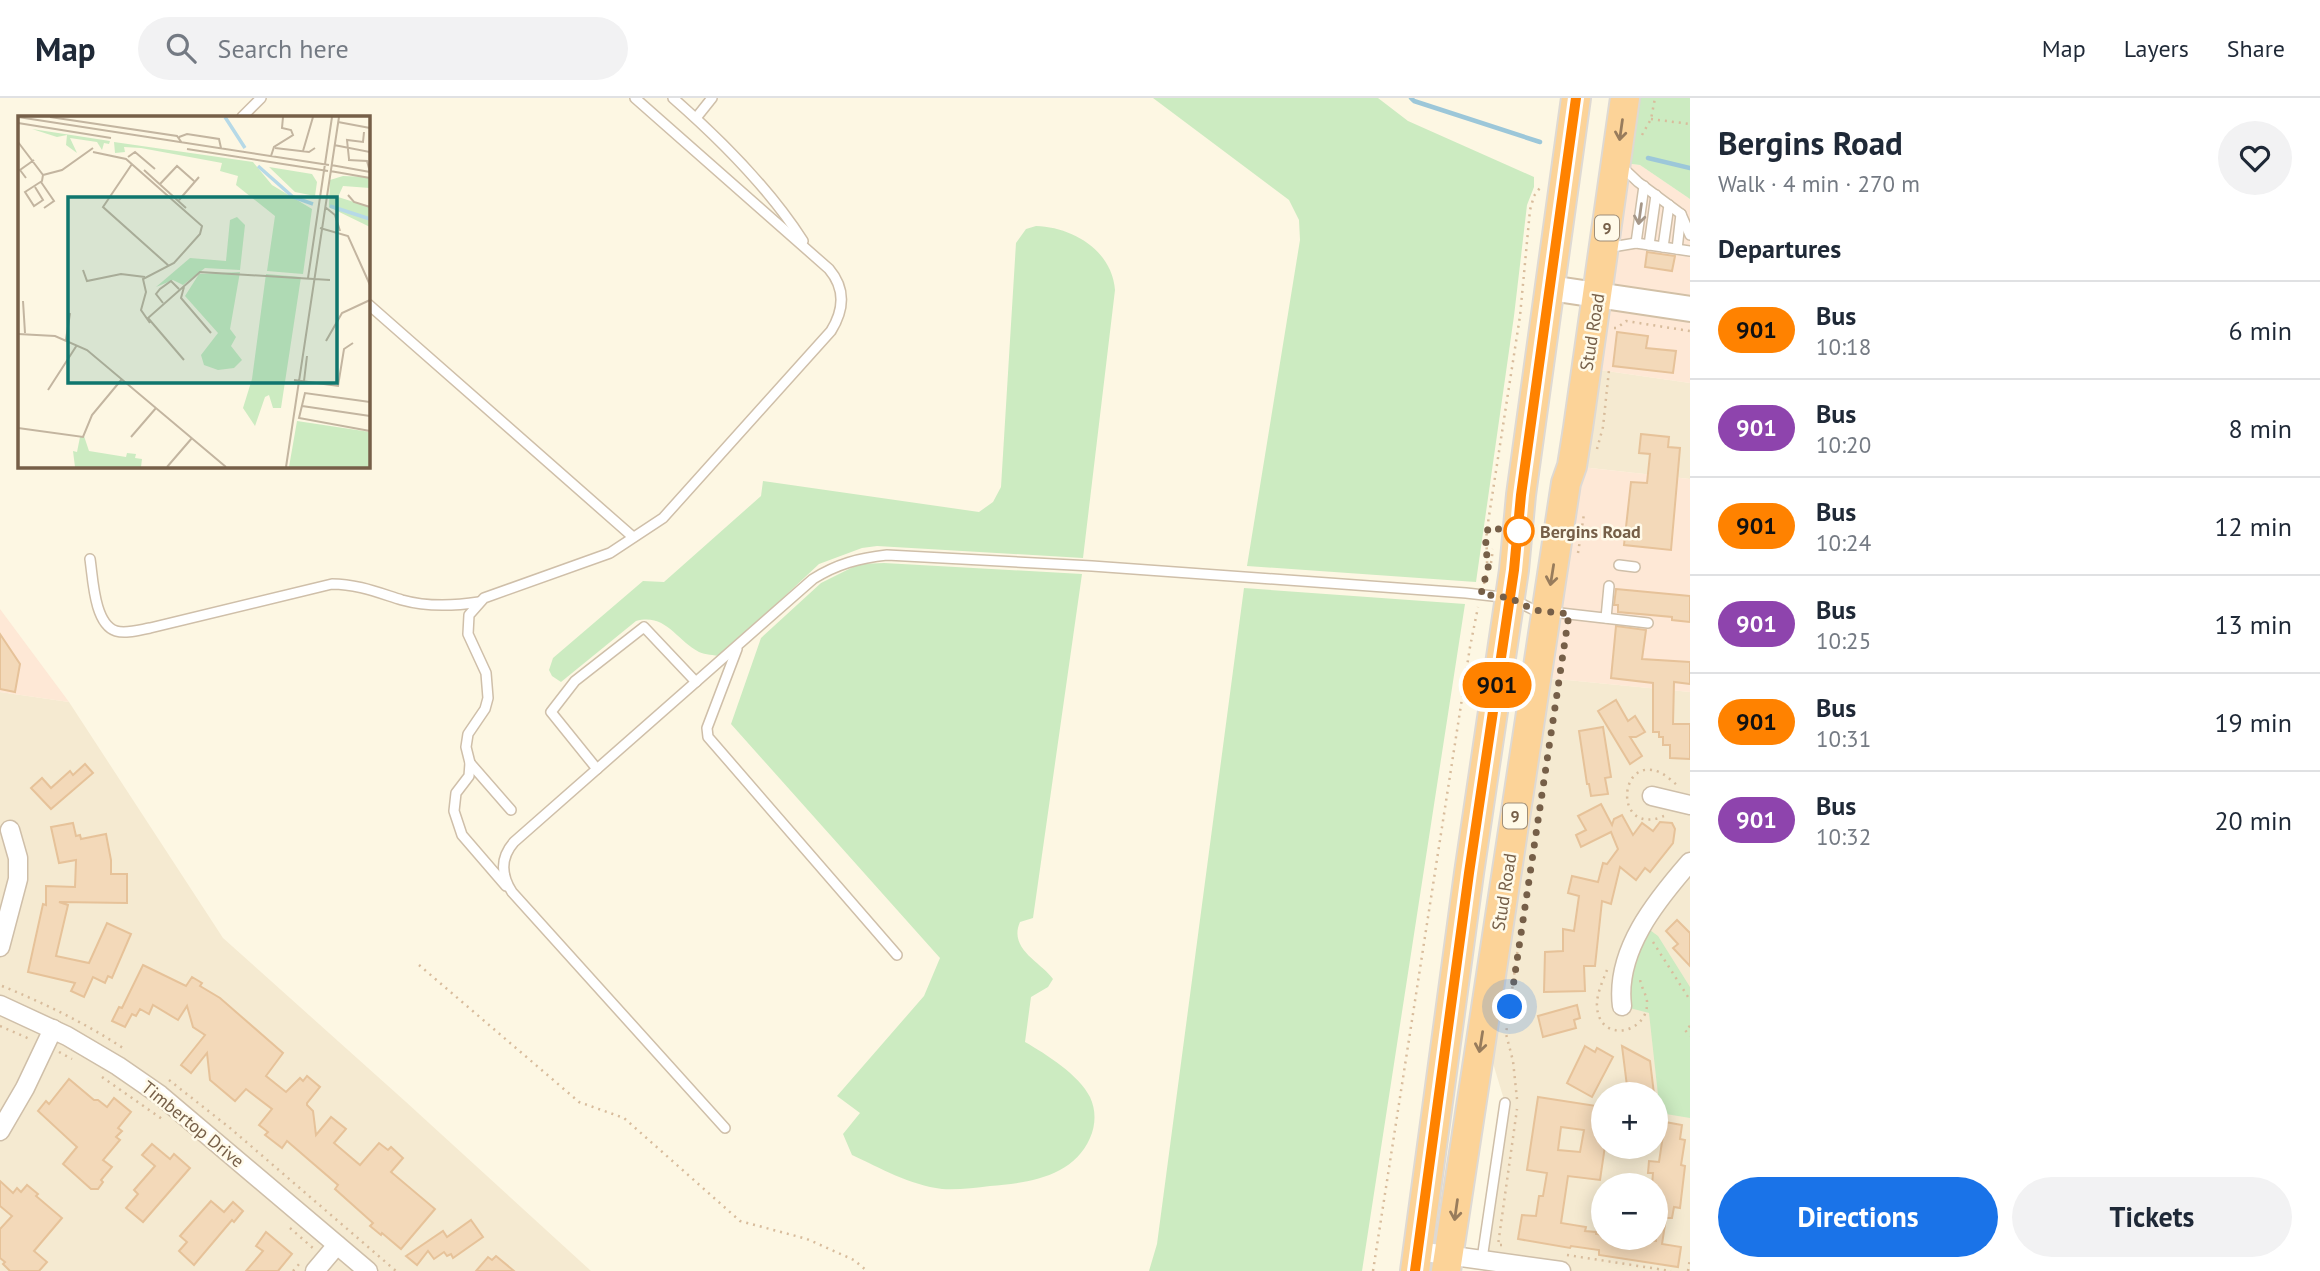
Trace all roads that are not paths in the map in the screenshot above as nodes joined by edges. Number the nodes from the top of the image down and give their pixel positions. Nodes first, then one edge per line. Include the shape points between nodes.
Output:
1 (261, 98) edge
2 (635, 98) edge
3 (673, 98) edge
4 (712, 98) edge
5 (1565, 98) edge
6 (1576, 98) edge
7 (1625, 98) edge
8 (243, 116) edge
9 (696, 118) junction
10 (1570, 137) junction
11 (1616, 162) junction
12 (1644, 186) junction
13 (1656, 195) junction
14 (1669, 205) junction
15 (1681, 214) junction
16 (1690, 235) edge
17 (1636, 243) junction
18 (1649, 245) junction
19 (1664, 247) junction
20 (1604, 248) junction
21 (1676, 249) junction
22 (1690, 251) edge
23 (811, 252) junction
24 (1550, 288) junction
25 (1598, 295) junction
26 (369, 305) edge
27 (1690, 309) edge
28 (633, 537) junction
29 (90, 559) dead end
30 (1619, 565) dead end
31 (1635, 567) dead end
32 (1609, 586) dead end
33 (1510, 598) junction
34 (479, 602) junction
35 (1546, 612) junction
36 (1606, 618) junction
37 (1647, 623) dead end
38 (737, 648) junction
39 (696, 682) junction
40 (470, 763) junction
41 (597, 769) junction
42 (1652, 796) dead end
43 (1690, 806) edge
44 (511, 810) dead end
45 (10, 830) dead end
46 (1690, 862) edge
47 (512, 892) junction
48 (0, 947) edge
49 (897, 955) dead end
50 (0, 1005) edge
51 (1622, 1006) dead end
52 (52, 1029) junction
53 (1505, 1103) dead end
54 (725, 1128) dead end
55 (0, 1131) edge
56 (337, 1245) junction
57 (1482, 1259) junction
58 (1416, 1261) edge
59 (1448, 1263) edge
60 (1563, 1263) edge
61 (315, 1271) edge
62 (368, 1271) edge

1 - 8 lane
2 - 23 lane
3 - 9 lane
4 - 9 lane
5 - 10 highway
6 - 10 highway, Stud Road / 9
7 -> 11 highway, Stud Road / 9
9 - 23 lane via 768,195
10 - 24 highway, Stud Road / 9
11 - 12 lane
11 - 20 highway, Stud Road / 9
12 - 13 lane
12 -> 17 lane
13 - 14 lane
13 - 18 lane
14 - 15 lane
14 - 19 lane
15 - 16 lane
15 - 21 lane
17 - 18 lane
17 - 20 lane
18 - 19 lane
19 - 21 lane
20 - 25 highway, Stud Road / 9
21 - 22 lane
23 - 28 lane via 839,283 841,310 835,325 663,518
24 - 25 main road
24 - 33 highway, Stud Road / 9
25 - 27 main road
25 -> 35 highway, Stud Road / 9
26 - 28 lane
28 - 34 lane via 610,553
29 - 34 lane via 99,610 106,625 119,632 332,584 418,603
30 - 31 lane
32 - 36 lane
33 - 35 lane
33 - 38 lane via 887,555 855,559 813,579
33 - 58 highway, Stud Road / 9
34 - 40 lane via 469,615 467,629 486,673 488,698 468,734
35 - 36 lane
35 -> 59 highway, Stud Road / 9
36 - 37 lane
38 - 39 lane
38 - 49 lane via 707,728 708,737
39 - 41 lane
39 - 41 lane via 644,627 575,681 551,712
40 - 44 lane
40 - 47 lane via 469,776 454,803 458,828
41 - 47 lane via 506,850 505,878
42 - 43 street
45 - 48 street via 18,879
46 - 51 street via 1654,907 1631,949 1620,989
47 - 54 lane
50 - 52 street, Timbertop Drive
52 - 55 street
52 - 56 street, Timbertop Drive via 166,1100
53 - 57 lane
56 - 61 street
56 - 62 street, Timbertop Drive
57 - 59 street
57 - 60 street
58 - 59 street

